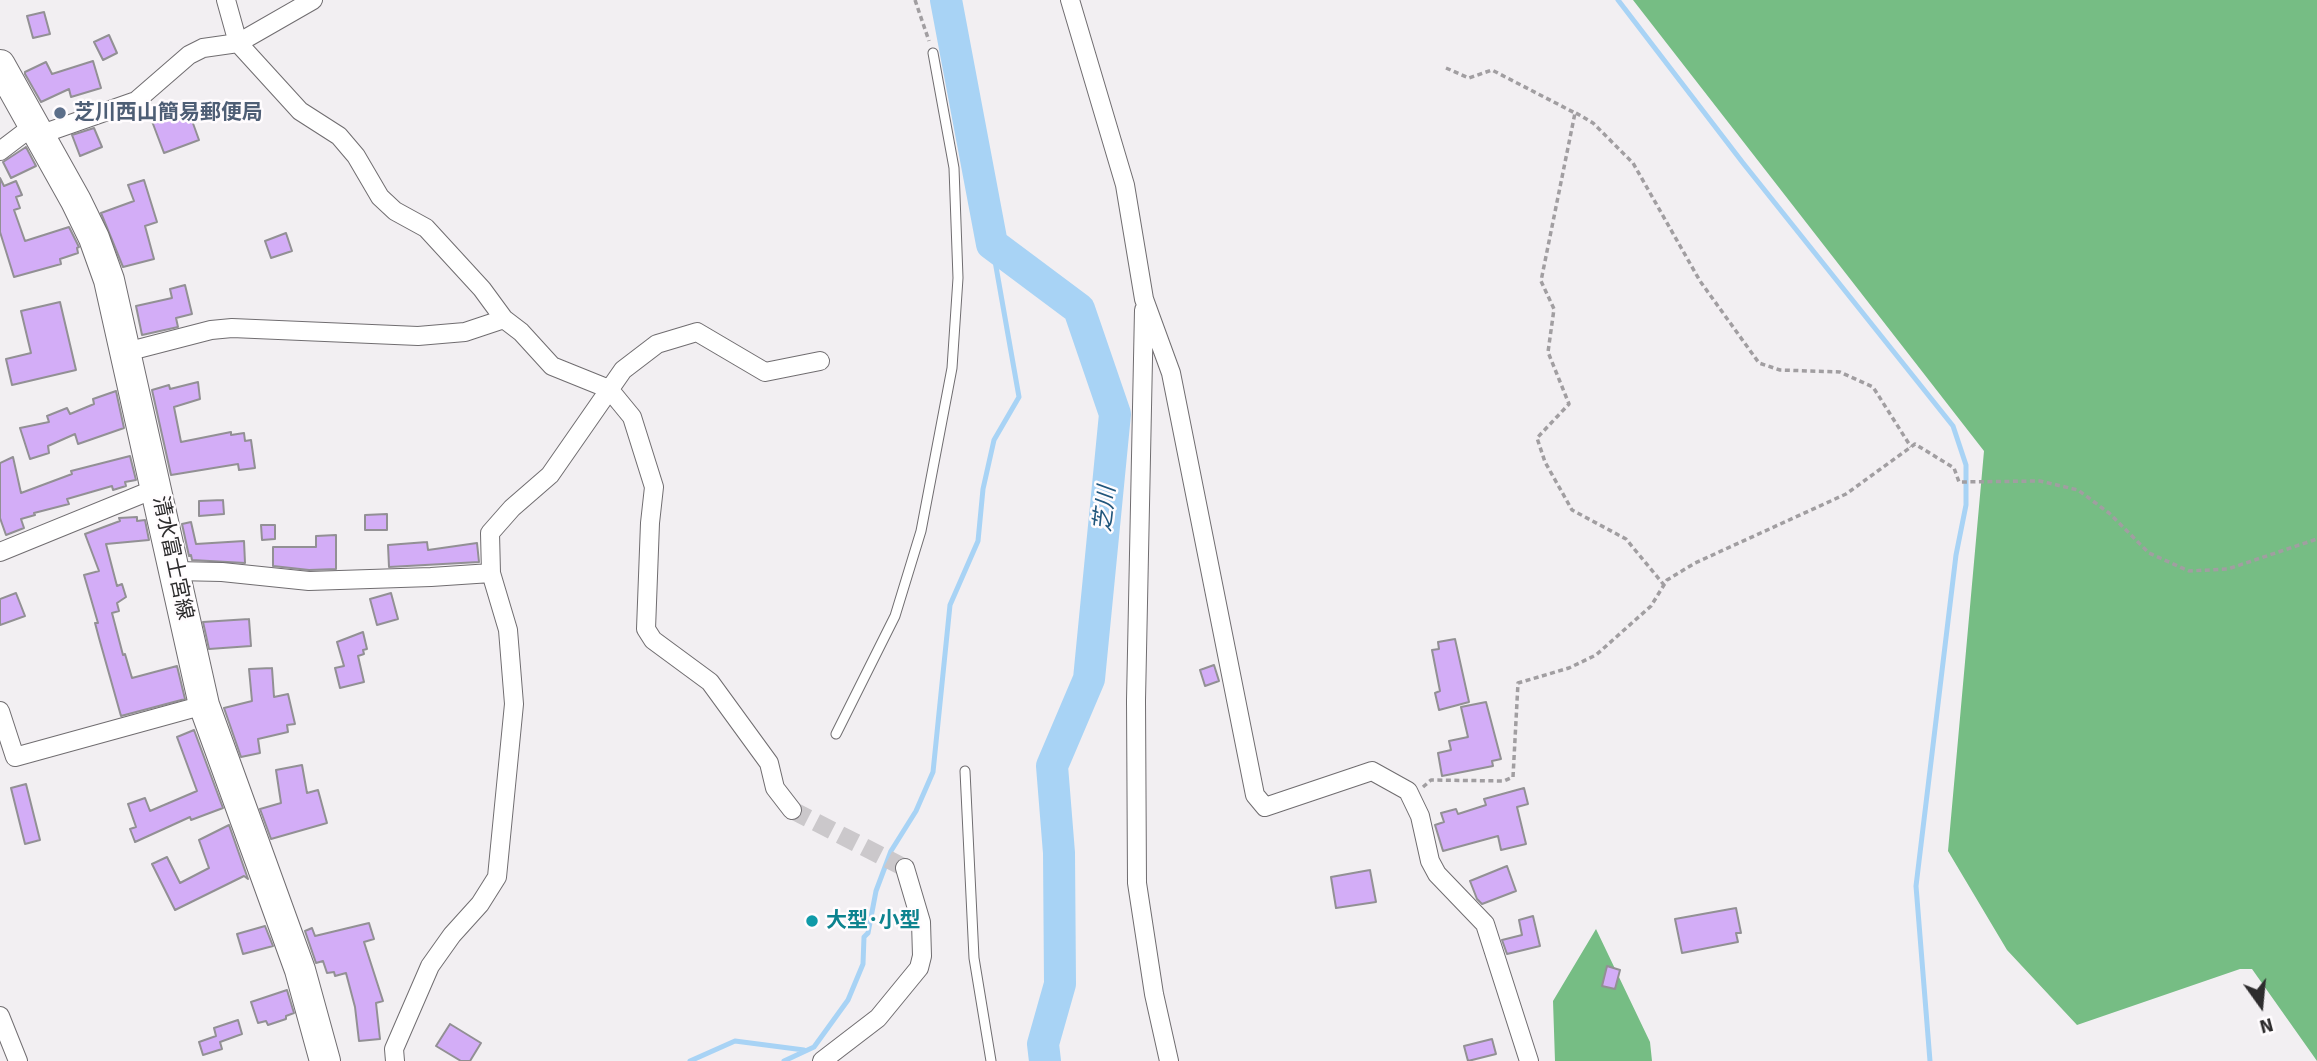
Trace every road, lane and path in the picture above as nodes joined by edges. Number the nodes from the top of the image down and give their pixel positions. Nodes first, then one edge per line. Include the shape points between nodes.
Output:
1 (226, 0) edge
2 (313, 0) edge
3 (915, 0) edge
4 (1070, 0) edge
5 (238, 43) junction
6 (933, 53) joint
7 (0, 65) edge
8 (1446, 68) dead end
9 (1575, 113) junction
10 (36, 130) junction
11 (0, 150) edge
12 (1144, 299) junction
13 (504, 320) junction
14 (127, 352) junction
15 (820, 361) dead end
16 (609, 389) junction
17 (1911, 447) junction
18 (157, 488) junction
19 (2317, 539) edge
20 (0, 552) edge
21 (175, 571) junction
22 (491, 573) junction
23 (1664, 586) junction
24 (204, 705) junction
25 (0, 711) edge
26 (836, 734) dead end
27 (965, 771) dead end
28 (1412, 798) junction
29 (792, 810) tunnel mouth
30 (905, 868) dead end
31 (0, 1016) edge
32 (18, 1061) edge
33 (325, 1061) edge
34 (395, 1061) edge
35 (822, 1061) edge
36 (991, 1061) edge
37 (1169, 1061) edge
38 (1529, 1061) edge

1 - 5 street
2 - 5 street
3 - 6 path
4 - 12 street via 1125,185
5 - 10 street via 189,55 136,101
5 - 13 street via 300,111 339,136 380,197 426,228
6 - 26 lane via 954,167 958,278 953,368 921,531 895,616
7 - 10 main road, 清水富士宮線
8 - 9 path via 1469,78 1492,70
9 - 17 path via 1593,123 1633,163 1700,281 1759,363 1780,370 1840,372 1872,387
9 - 23 path via 1541,281 1554,309 1548,352 1569,404 1536,438 1572,510 1626,539
10 - 11 street
10 - 14 main road, 清水富士宮線 via 94,238
12 - 28 street via 1171,373 1255,795 1265,807 1372,771 1408,790
12 - 37 street via 1137,883
13 - 14 street via 465,332 418,336 232,328
13 - 16 street via 552,366
14 - 18 main road, 清水富士宮線
15 - 16 street via 765,372 697,332 657,344 623,370
16 - 22 street via 550,475 490,533
16 - 29 street via 632,417 654,487 646,629 653,640 710,682 769,763 775,788
17 - 19 path via 1915,444 1954,468 1959,482 2040,481 2078,490 2149,553 2189,570 2228,569
17 - 23 path via 1846,494 1695,563
18 - 20 street
18 - 21 main road, 清水富士宮線
21 - 22 street via 309,581
21 - 24 main road, 清水富士宮線
22 - 34 street via 509,630 514,704 497,877 430,966 394,1049
23 - 28 path via 1651,606 1597,655 1518,683 1513,777 1504,781 1431,780
24 - 25 street via 15,757
24 - 33 main road, 清水富士宮線 via 300,970
27 - 36 lane via 974,958
28 - 38 street via 1437,874 1485,925
30 - 35 street via 921,922 919,968 878,1018
31 - 32 street

